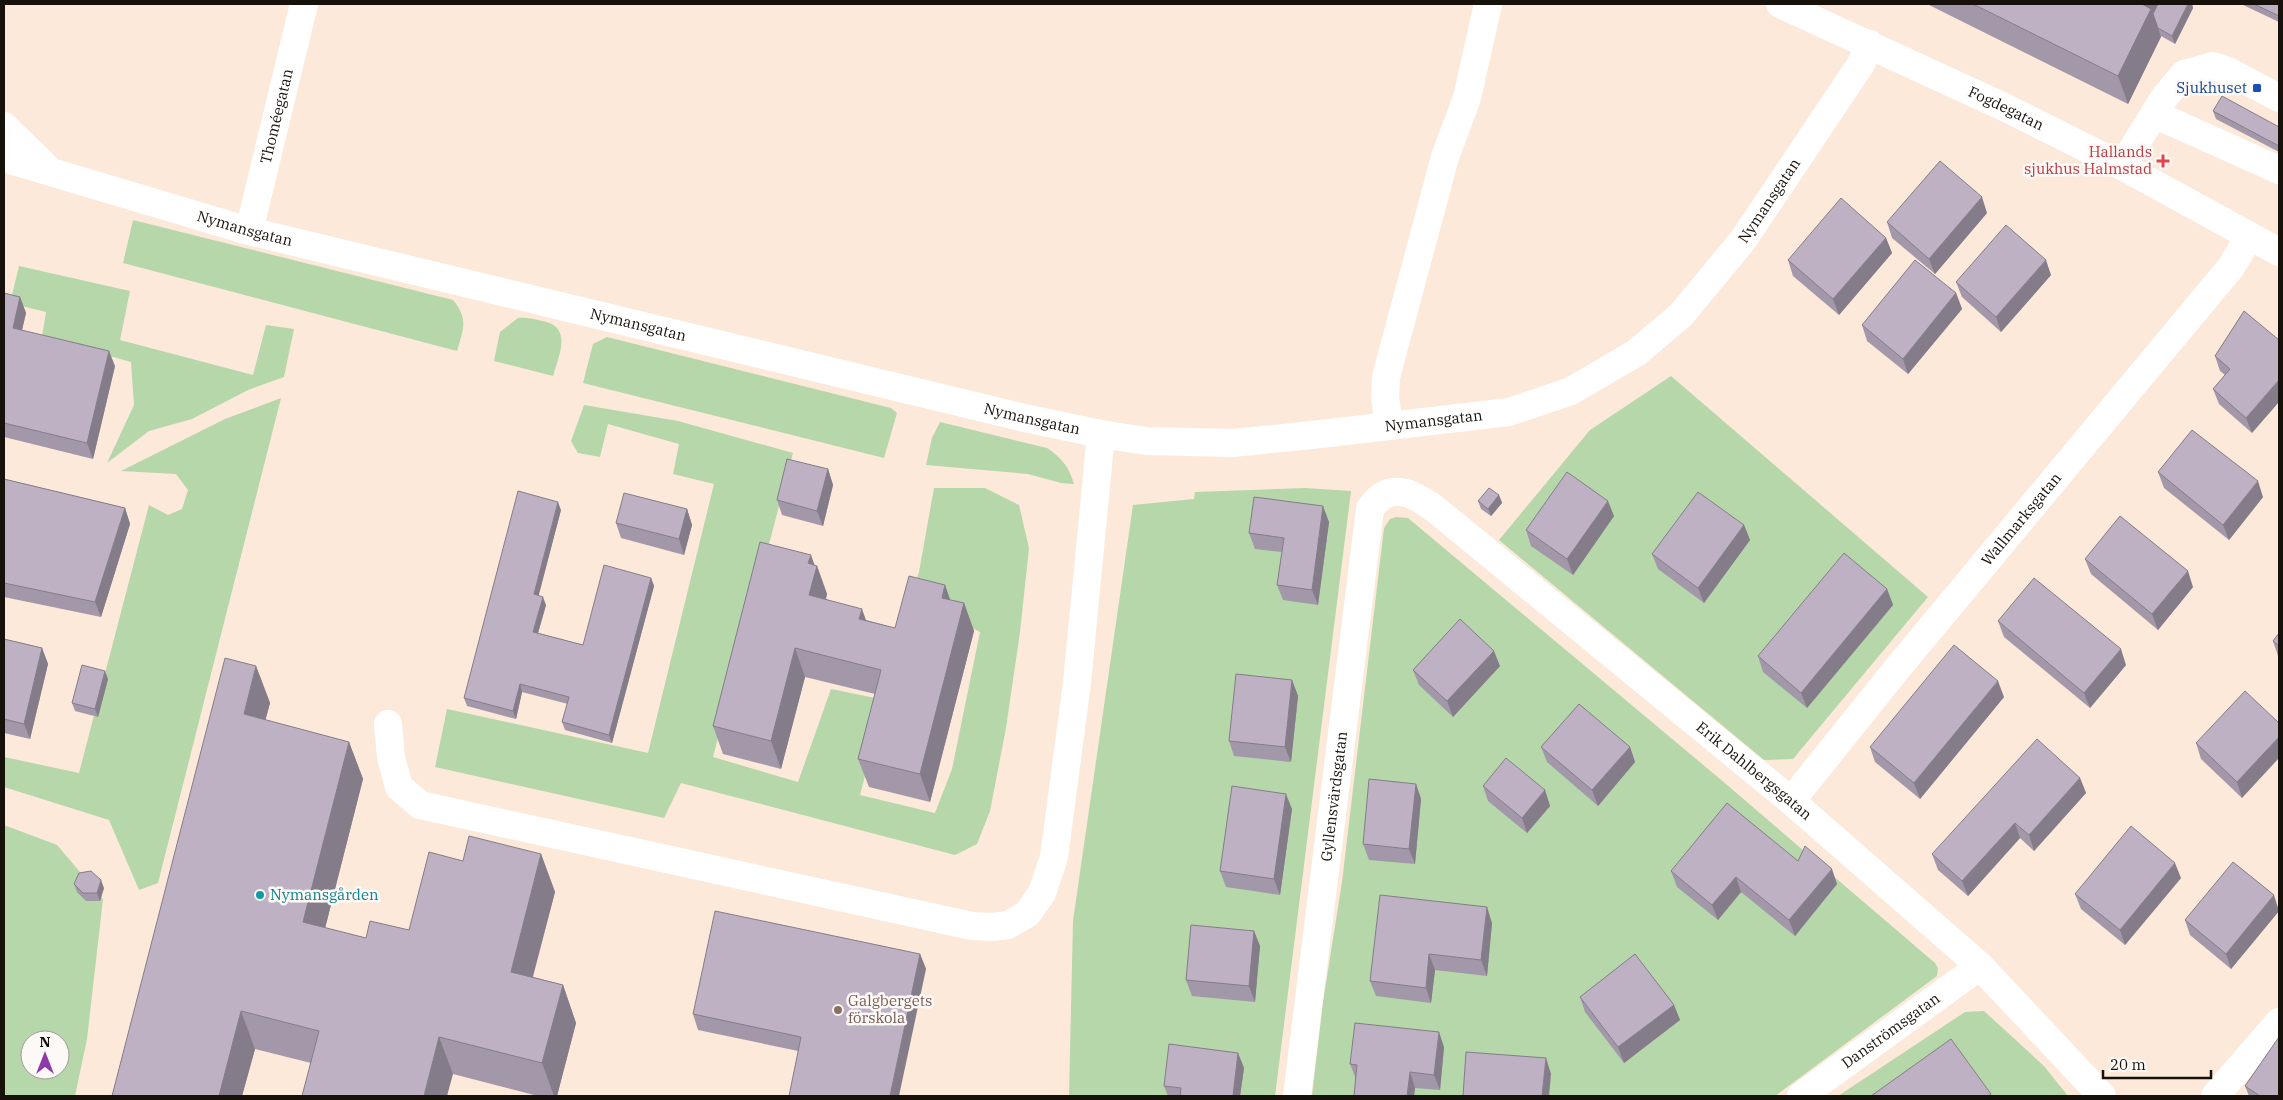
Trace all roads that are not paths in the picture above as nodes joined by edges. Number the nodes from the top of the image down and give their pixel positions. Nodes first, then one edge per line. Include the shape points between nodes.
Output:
1 (304, 4) edge
2 (1488, 4) edge
3 (1780, 4) edge
4 (1870, 44) junction
5 (2279, 98) edge
6 (2154, 114) junction
7 (4, 126) edge
8 (4, 158) edge
9 (2122, 166) junction
10 (2279, 170) edge
11 (52, 173) junction
12 (249, 231) junction
13 (2249, 237) junction
14 (2279, 252) edge
15 (1388, 425) junction
16 (1101, 434) junction
17 (1377, 498) joint
18 (388, 724) dead end
19 (1791, 801) junction
20 (1980, 966) junction
21 (2279, 1022) edge
22 (1297, 1096) edge
23 (1802, 1096) edge
24 (2102, 1096) edge
25 (2215, 1096) edge

1 - 12 street, Thoméegatan
2 - 15 street via 1467,98 1445,157 1386,377
3 - 4 street, Fogdegatan
4 - 9 street, Fogdegatan
4 - 15 street, Nymansgatan via 1861,64 1743,240 1681,314 1636,353 1571,391 1508,412
5 - 6 street via 2213,66 2184,74
6 - 9 street
6 - 10 street
7 - 11 street, Nymansgatan
8 - 11 street, Nymansgatan
9 - 13 street, Fogdegatan
11 - 12 street, Nymansgatan
12 - 16 street, Nymansgatan
13 - 14 street, Fogdegatan
13 - 19 street, Wallmarksgatan via 2231,267
15 - 16 street, Nymansgatan via 1234,443 1146,441
16 - 18 street via 1077,683 1054,857 1042,894 1027,914 1008,925 972,926 420,805 399,787 391,758
17 - 19 street, Erik Dahlbergsgatan via 1404,491 1418,497
17 - 22 street, Gyllensvärdsgatan via 1370,509
19 - 20 street, Erik Dahlbergsgatan
20 - 23 street, Danströmsgatan
20 - 24 street, Erik Dahlbergsgatan
21 - 25 street

